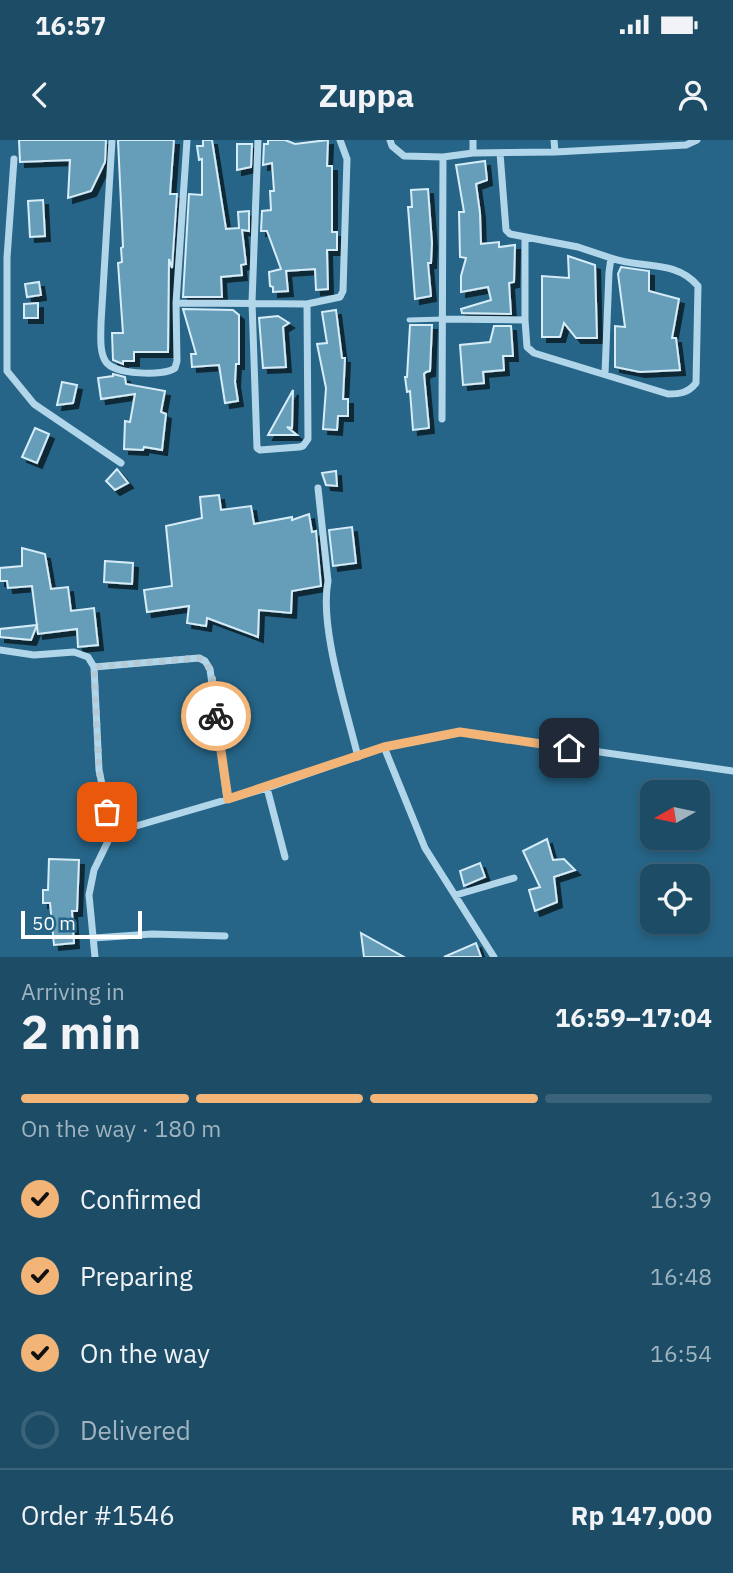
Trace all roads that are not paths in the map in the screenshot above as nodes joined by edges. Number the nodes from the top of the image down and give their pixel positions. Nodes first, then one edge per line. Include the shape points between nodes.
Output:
1 (113, 140) edge
2 (187, 140) edge
3 (258, 140) edge
4 (340, 140) edge
5 (390, 140) edge
6 (473, 140) edge
7 (554, 140) edge
8 (697, 140) edge
9 (628, 144) edge
10 (555, 152) junction
11 (473, 153) junction
12 (500, 153) junction
13 (443, 156) junction
14 (14, 159) dead end
15 (526, 237) junction
16 (4, 257) edge
17 (611, 258) junction
18 (252, 302) junction
19 (176, 303) junction
20 (307, 303) junction
21 (443, 319) junction
22 (409, 320) dead end
23 (524, 320) junction
24 (605, 374) junction
25 (442, 419) dead end
26 (121, 463) dead end
27 (318, 488) dead end
28 (0, 650) edge
29 (94, 667) junction
30 (384, 747) junction
31 (358, 757) junction
32 (733, 771) edge
33 (267, 788) junction
34 (228, 799) junction
35 (112, 833) junction
36 (285, 857) dead end
37 (514, 878) dead end
38 (456, 895) junction
39 (225, 936) dead end
40 (94, 938) junction
41 (95, 957) edge
42 (494, 957) edge

1 - 19 street via 101,323 104,360 115,370 161,373 175,368
2 - 19 street
3 - 18 street
4 - 20 street via 347,159 343,291 333,300
5 - 13 street via 404,156
6 - 11 street
7 - 10 street
8 - 9 street via 687,145
9 - 10 street
10 - 12 street
11 - 12 street
11 - 13 street
12 - 15 street via 506,230
13 - 21 street
14 - 16 street
15 - 17 street
15 - 23 street
16 - 26 street via 7,371 34,404
17 - 24 street
17 - 24 street via 673,270 690,276 698,286 696,383 690,391 667,394
18 - 19 street
18 - 20 street
18 - 20 street via 260,450 299,447 308,439
21 - 22 lane
21 - 23 street
21 - 25 street
23 - 24 street via 527,347 534,353
27 - 31 street via 334,661
28 - 29 street via 34,655 74,652 88,657
29 - 34 street via 199,658 205,662 210,669
29 - 35 street via 99,770
30 - 31 street
30 - 32 street via 460,732
30 - 38 street via 425,848
31 - 33 street
33 - 34 street
33 - 36 street
34 - 35 street
35 - 40 street via 94,870 89,895
37 - 38 street
38 - 42 street
39 - 40 street
40 - 41 street

